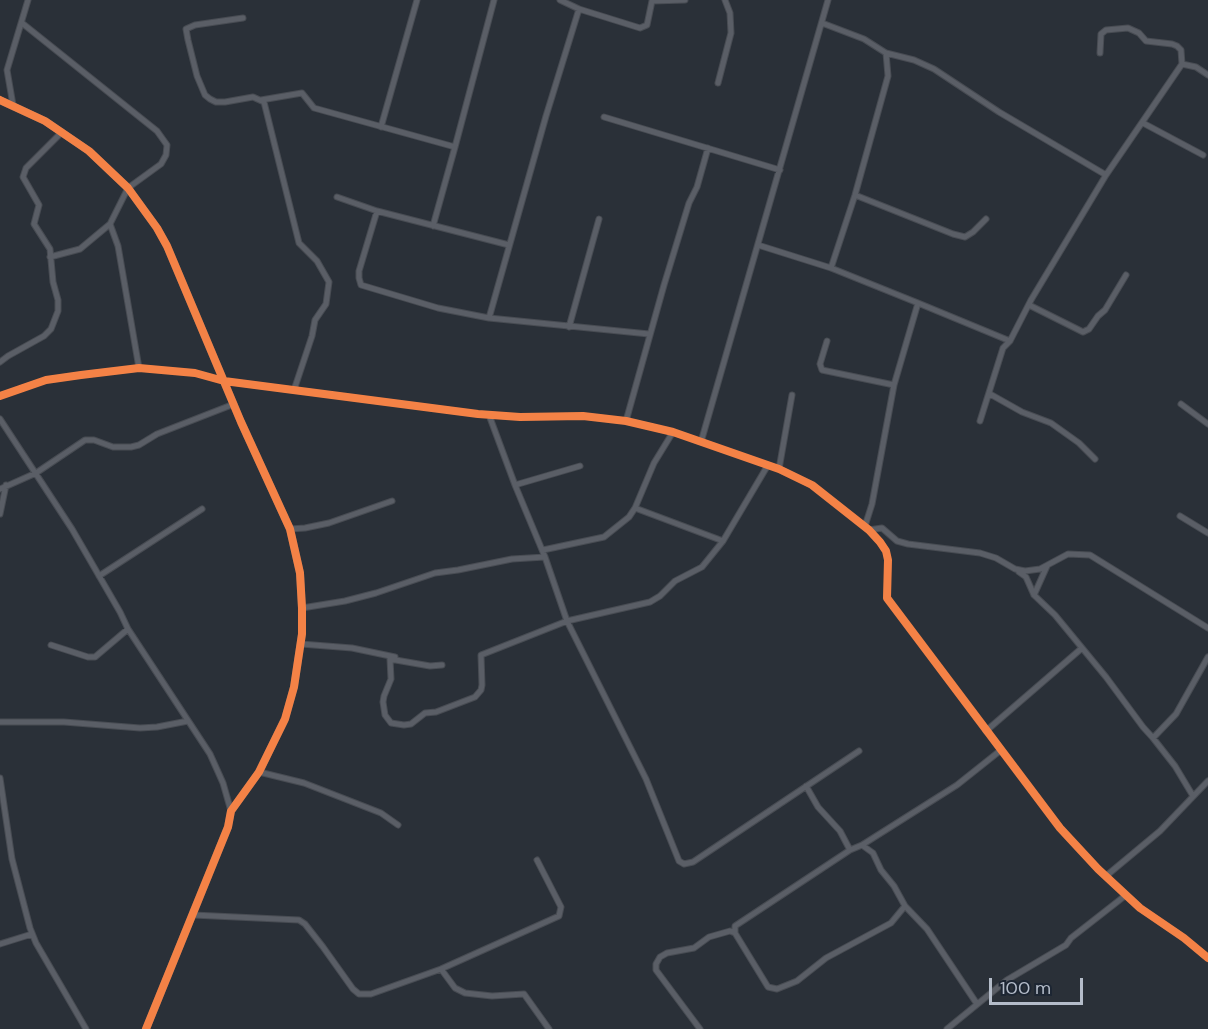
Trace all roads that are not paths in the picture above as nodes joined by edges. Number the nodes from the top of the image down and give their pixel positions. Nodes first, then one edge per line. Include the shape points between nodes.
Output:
1 (28, 0) edge
2 (417, 0) edge
3 (494, 0) edge
4 (560, 0) edge
5 (685, 0) edge
6 (725, 0) edge
7 (828, 0) edge
8 (651, 1) edge
9 (579, 9) junction
10 (243, 18) dead end
11 (22, 23) junction
12 (822, 23) junction
13 (886, 53) junction
14 (1100, 53) dead end
15 (1182, 64) junction
16 (1208, 75) edge
17 (718, 83) dead end
18 (0, 100) edge
19 (260, 100) junction
20 (13, 105) junction
21 (604, 117) dead end
22 (1143, 123) junction
23 (381, 127) junction
24 (62, 132) junction
25 (455, 147) junction
26 (708, 148) junction
27 (1203, 155) dead end
28 (780, 170) junction
29 (1106, 174) junction
30 (128, 188) junction
31 (855, 195) junction
32 (337, 197) dead end
33 (377, 212) junction
34 (599, 219) dead end
35 (986, 219) dead end
36 (110, 224) junction
37 (433, 226) junction
38 (509, 245) junction
39 (758, 245) junction
40 (50, 257) junction
41 (831, 268) junction
42 (1126, 275) dead end
43 (918, 303) junction
44 (1029, 305) junction
45 (489, 318) junction
46 (569, 327) junction
47 (650, 334) junction
48 (827, 341) dead end
49 (1010, 341) junction
50 (0, 362) edge
51 (139, 368) junction
52 (224, 381) junction
53 (894, 385) junction
54 (294, 390) junction
55 (990, 394) junction
56 (792, 395) dead end
57 (0, 396) edge
58 (234, 404) junction
59 (1181, 404) dead end
60 (489, 415) junction
61 (0, 419) edge
62 (626, 421) junction
63 (980, 421) dead end
64 (1208, 424) edge
65 (673, 432) junction
66 (701, 442) junction
67 (1095, 459) dead end
68 (768, 465) junction
69 (580, 466) dead end
70 (779, 469) junction
71 (36, 473) junction
72 (515, 485) junction
73 (6, 486) junction
74 (0, 489) edge
75 (392, 501) dead end
76 (635, 508) junction
77 (202, 510) dead end
78 (0, 514) edge
79 (1180, 516) dead end
80 (867, 528) junction
81 (290, 529) junction
82 (1208, 533) edge
83 (723, 540) junction
84 (543, 550) junction
85 (545, 557) junction
86 (1047, 566) junction
87 (1015, 569) junction
88 (99, 576) junction
89 (1034, 595) junction
90 (303, 608) junction
91 (567, 621) junction
92 (1208, 628) edge
93 (128, 629) junction
94 (301, 644) junction
95 (51, 645) dead end
96 (1082, 648) junction
97 (1208, 657) edge
98 (390, 659) junction
99 (442, 665) dead end
100 (188, 721) junction
101 (0, 722) edge
102 (986, 731) junction
103 (1154, 738) junction
104 (1001, 750) junction
105 (859, 751) dead end
106 (259, 772) junction
107 (0, 778) edge
108 (1208, 781) edge
109 (806, 786) junction
110 (1193, 796) junction
111 (231, 811) junction
112 (398, 825) dead end
113 (862, 846) junction
114 (850, 850) junction
115 (537, 860) dead end
116 (1106, 876) junction
117 (1126, 895) junction
118 (905, 906) junction
119 (193, 915) junction
120 (735, 933) junction
121 (32, 934) junction
122 (0, 944) edge
123 (1208, 958) edge
124 (441, 969) junction
125 (977, 1004) junction
126 (86, 1029) edge
127 (146, 1029) edge
128 (549, 1029) edge
129 (700, 1029) edge
130 (947, 1029) edge

1 - 11 street
2 - 23 street
3 - 25 street
4 - 9 street
5 - 8 street
6 - 17 street via 731,33
7 - 12 street
8 - 9 street via 647,25 642,28
9 - 38 street
10 - 19 street via 195,25 186,29 188,40 205,95 216,102 247,97
11 - 20 street via 7,70
11 - 30 street via 157,131 166,146 166,155 161,164
12 - 13 street via 864,39
12 - 28 street
13 - 29 street via 933,69
13 - 31 street via 888,76
14 - 15 street via 1101,34 1128,28 1146,41 1177,46
15 - 16 street
15 - 22 street
18 - 20 street
19 - 23 street via 302,93 314,108
19 - 54 street via 271,126 299,243 317,261 329,282 326,304 315,320
20 - 24 street
21 - 26 street
22 - 27 street
22 - 29 street
23 - 25 street
24 - 30 street
24 - 40 street via 23,173 39,205 34,224 50,249
25 - 37 street
26 - 28 street
26 - 47 street
28 - 39 street
29 - 44 street
30 - 36 street
30 - 52 street via 167,246
31 - 35 street via 965,237
31 - 41 street
32 - 33 street
33 - 37 street
33 - 45 street via 358,278 361,285 438,308
34 - 46 street
36 - 40 street via 80,249
36 - 51 street via 118,246
37 - 38 street
38 - 45 street
39 - 41 street
39 - 66 street
40 - 50 street via 59,306 51,329
41 - 43 street
42 - 44 street via 1105,310 1083,332
43 - 49 street
43 - 53 street
44 - 49 street
45 - 46 street
46 - 47 street
47 - 62 street
48 - 53 street via 822,370
49 - 55 street via 1003,348
51 - 52 street via 195,373
51 - 57 street via 46,380
52 - 54 street
52 - 58 street
53 - 80 street
54 - 60 street
55 - 63 street
55 - 67 street via 1051,423
56 - 70 street
58 - 71 street via 139,445 124,448 85,440
58 - 81 street
59 - 64 street
60 - 62 street via 583,416
60 - 72 street
61 - 71 street
62 - 65 street
65 - 66 street
65 - 76 street via 654,463
66 - 68 street
68 - 70 street
68 - 83 street
69 - 72 street
70 - 80 street via 812,485
71 - 73 street
71 - 88 street
72 - 84 street
73 - 74 street
73 - 78 street
75 - 81 street via 329,523
76 - 83 street
76 - 84 street via 604,537
77 - 88 street
79 - 82 street
80 - 87 street via 882,528 897,541 908,544 980,553
80 - 102 street via 886,551 887,598
81 - 90 street
83 - 91 street via 702,567 675,581 650,602
84 - 85 street
85 - 90 street via 435,573 376,593
85 - 91 street
86 - 87 street via 1033,571
86 - 89 street
86 - 92 street via 1068,554 1090,555
87 - 89 street via 1026,577
88 - 93 street
89 - 96 street
90 - 94 street
91 - 98 street via 481,655 482,681 477,696 425,713 411,724 391,723 385,715
91 - 109 street via 684,864 693,862
93 - 95 street via 95,657
93 - 100 street
94 - 98 street via 352,648 395,657
94 - 106 street via 285,719
96 - 102 street
96 - 103 street
97 - 103 street via 1176,714
98 - 99 street
100 - 101 street via 140,728
100 - 111 street via 210,754
102 - 104 street
103 - 110 street
104 - 113 street via 957,785
104 - 116 street via 1060,828
105 - 109 street
106 - 111 street
106 - 112 street via 304,783 381,813
107 - 121 street via 12,859
108 - 110 street
109 - 114 street
110 - 116 street via 1160,831
111 - 119 street
113 - 114 street
113 - 118 street via 873,853
114 - 120 street via 742,920 735,926
115 - 124 street via 561,908 559,916
116 - 117 street
117 - 123 street
117 - 125 street via 1066,945 1023,969
118 - 120 street via 891,923 826,958 797,981 777,989 768,987
118 - 125 street via 927,929
119 - 124 street via 302,921 359,994 371,994
119 - 127 street
120 - 129 street via 709,937 694,948 668,953 656,964 656,970
121 - 122 street
121 - 126 street
124 - 128 street via 455,988 465,993 524,994
125 - 130 street

